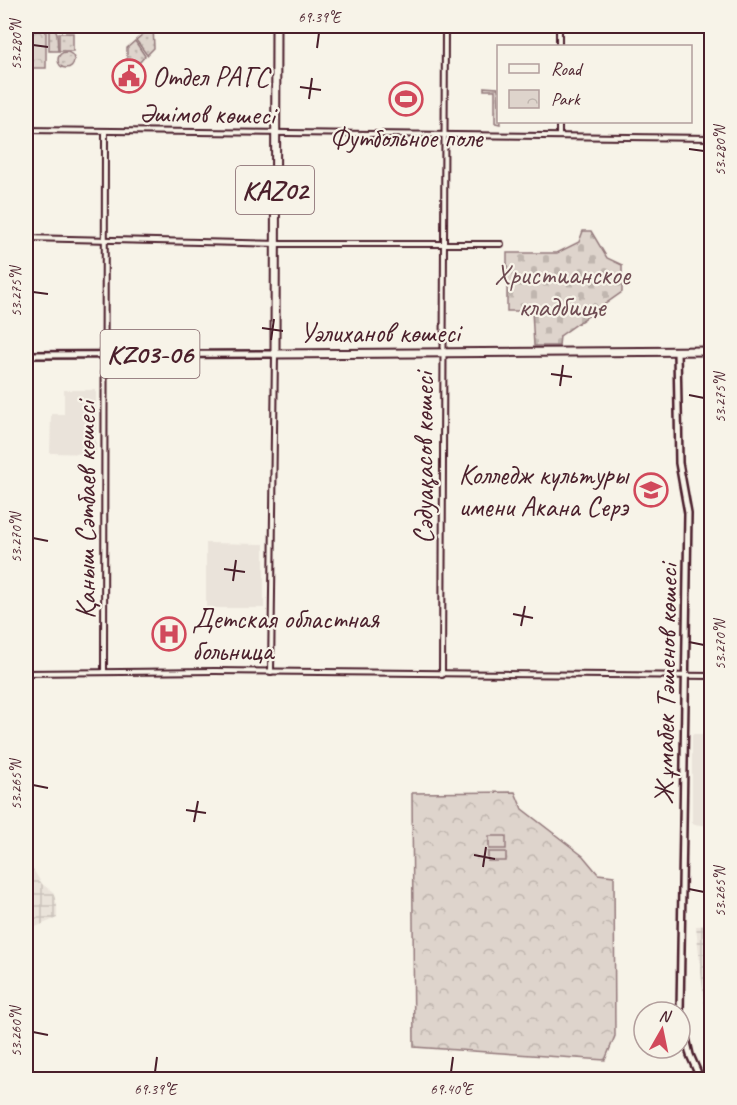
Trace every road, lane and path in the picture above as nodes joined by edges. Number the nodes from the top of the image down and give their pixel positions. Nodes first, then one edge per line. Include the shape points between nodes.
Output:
1 (276, 26) edge
2 (445, 26) edge
3 (559, 26) edge
4 (559, 45) edge
5 (559, 123) edge
6 (26, 130) edge
7 (105, 132) junction
8 (275, 133) junction
9 (444, 135) junction
10 (559, 136) junction
11 (711, 138) edge
12 (26, 238) edge
13 (105, 239) junction
14 (276, 244) junction
15 (444, 244) junction
16 (501, 244) dead end
17 (711, 351) edge
18 (533, 352) junction
19 (443, 353) junction
20 (105, 354) junction
21 (275, 354) junction
22 (677, 354) junction
23 (26, 355) edge
24 (104, 672) junction
25 (271, 672) junction
26 (26, 673) edge
27 (442, 675) junction
28 (685, 676) junction
29 (711, 676) edge
30 (680, 1000) edge
31 (692, 1058) edge
32 (701, 1080) edge

1 - 8 highway, KАZ02
2 - 9 street, Сәдуақасов көшесі
3 - 4 street
5 - 10 street
6 - 7 street, Әшімов көшесі
7 - 8 street, Әшімов көшесі
7 - 13 street, Қаныш Сәтбаев көшесі
8 - 9 street, Әшімов көшесі
8 - 14 highway, KАZ02
9 - 10 street, Әшімов көшесі
9 - 15 street, Сәдуақасов көшесі
10 - 11 street, Әшімов көшесі
12 - 13 street
13 - 14 street
13 - 20 street, Қаныш Сәтбаев көшесі
14 - 15 street
14 - 21 highway, KАZ02
15 - 16 street
15 - 19 street, Сәдуақасов көшесі
17 - 22 highway
18 - 19 highway, Уәлиханов көшесі
18 - 22 highway
18 - 22 highway, Уәлиханов көшесі
19 - 21 highway, Уәлиханов көшесі
19 - 27 street, Сәдуақасов көшесі
20 - 21 main road, Уәлиханов көшесі / KZ03-06
20 - 23 main road, Уәлиханов көшесі / KZ03-06
20 - 24 street, Қаныш Сәтбаев көшесі
21 - 25 street
22 - 28 main road, Жұмабек Тәшенов көшесі via 679,462 688,513
24 - 25 street
24 - 26 street
25 - 27 street
27 - 28 street
28 - 29 street
28 - 30 main road, Жұмабек Тәшенов көшесі
31 - 32 main road, Жұмабек Тәшенов көшесі

